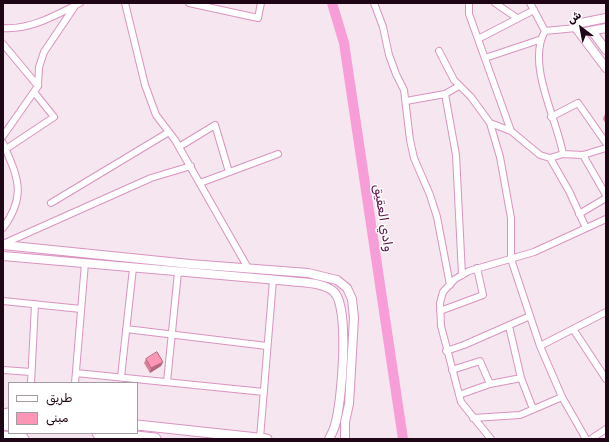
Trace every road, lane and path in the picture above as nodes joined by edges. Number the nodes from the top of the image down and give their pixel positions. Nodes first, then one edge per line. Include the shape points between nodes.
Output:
1 (125, 3) edge
2 (189, 3) edge
3 (224, 3) edge
4 (261, 3) edge
5 (374, 3) edge
6 (469, 3) edge
7 (496, 3) edge
8 (530, 3) edge
9 (78, 4) edge
10 (201, 4) edge
11 (534, 10) junction
12 (224, 11) junction
13 (517, 18) junction
14 (606, 18) edge
15 (3, 28) edge
16 (606, 28) edge
17 (545, 31) junction
18 (578, 31) junction
19 (592, 31) junction
20 (478, 39) junction
21 (539, 40) junction
22 (3, 44) edge
23 (606, 50) edge
24 (439, 51) dead end
25 (485, 58) junction
26 (606, 68) edge
27 (38, 86) junction
28 (459, 86) junction
29 (34, 92) junction
30 (445, 94) junction
31 (406, 101) junction
32 (551, 117) junction
33 (490, 123) junction
34 (512, 131) junction
35 (169, 132) junction
36 (3, 136) edge
37 (606, 143) edge
38 (4, 146) edge
39 (179, 147) junction
40 (606, 148) edge
41 (278, 154) dead end
42 (563, 154) junction
43 (583, 156) junction
44 (550, 158) junction
45 (191, 166) junction
46 (229, 172) junction
47 (200, 183) junction
48 (606, 196) edge
49 (51, 203) dead end
50 (579, 214) junction
51 (606, 219) edge
52 (3, 228) edge
53 (586, 228) junction
54 (3, 244) edge
55 (3, 256) edge
56 (511, 259) junction
57 (150, 260) junction
58 (85, 263) junction
59 (133, 268) junction
60 (248, 268) junction
61 (477, 268) junction
62 (150, 269) junction
63 (178, 272) junction
64 (462, 275) junction
65 (273, 280) junction
66 (450, 285) junction
67 (3, 301) edge
68 (35, 304) junction
69 (81, 309) junction
70 (440, 311) junction
71 (606, 312) edge
72 (530, 316) junction
73 (509, 326) junction
74 (126, 329) junction
75 (573, 329) junction
76 (172, 335) junction
77 (267, 346) junction
78 (540, 346) junction
79 (446, 351) junction
80 (3, 370) edge
81 (452, 370) junction
82 (31, 372) junction
83 (76, 373) junction
84 (605, 376) edge
85 (121, 377) junction
86 (521, 378) junction
87 (31, 382) edge
88 (75, 382) edge
89 (167, 382) junction
90 (490, 384) junction
91 (264, 392) junction
92 (459, 395) junction
93 (562, 397) junction
94 (340, 401) junction
95 (349, 402) junction
96 (533, 409) junction
97 (473, 418) junction
98 (138, 425) edge
99 (606, 429) edge
100 (108, 434) edge
101 (3, 437) edge
102 (263, 438) edge
103 (23, 439) edge
104 (155, 439) edge
105 (329, 439) edge
106 (345, 439) edge
107 (491, 439) edge
108 (586, 439) edge
109 (591, 439) edge

1 - 35 street via 145,85 156,115
2 - 10 street
3 - 12 street
4 - 12 street via 258,18
5 - 31 street
6 - 20 street via 469,14
7 - 13 street
8 - 11 street
9 - 15 street via 30,26
9 - 27 street via 44,52 39,67
10 - 12 street
11 - 13 street
11 - 17 street
13 - 20 street
14 - 18 street via 581,22
16 - 19 street
17 - 18 street
17 - 21 street
18 - 19 street
18 - 26 street
19 - 23 street
20 - 25 street
21 - 25 street
21 - 32 street via 539,65
22 - 27 street
24 - 28 street
25 - 34 street
27 - 29 street
28 - 30 street
28 - 33 street via 472,97
29 - 36 street
29 - 38 street via 54,117
30 - 31 street
30 - 64 street via 456,155
31 - 66 street via 414,158 437,217
32 - 37 street via 578,102
32 - 42 street via 561,140
33 - 34 street
33 - 56 street via 500,157 511,218
34 - 44 street via 540,155
35 - 39 street
35 - 49 street
38 - 52 street via 17,179 19,192 14,214
39 - 45 street
39 - 46 street via 214,125
40 - 43 street
41 - 46 street
42 - 43 street
42 - 44 street
43 - 48 street
44 - 50 street
45 - 47 street
45 - 54 street via 151,178
46 - 47 street
47 - 60 street
48 - 50 street
50 - 53 street
51 - 53 street
53 - 56 street via 534,252
54 - 57 street
55 - 58 street
56 - 61 street
56 - 72 street
57 - 60 street
57 - 62 street
58 - 59 street
58 - 69 street
59 - 62 street
59 - 74 street
60 - 95 street via 328,277 347,288 352,299 354,318
61 - 64 street
61 - 70 street via 483,295
62 - 63 street
63 - 65 street
63 - 76 street
64 - 66 street
65 - 77 street
65 - 94 street via 329,288 336,293 341,305 343,332
66 - 70 street via 443,292
67 - 68 street
68 - 69 street
68 - 82 street
69 - 83 street
70 - 79 street
71 - 75 street
72 - 73 street
72 - 78 street
73 - 79 street
73 - 86 street
74 - 76 street
74 - 85 street
75 - 78 street
75 - 84 street
76 - 77 street
76 - 89 street
77 - 91 street
78 - 93 street
79 - 81 street
80 - 82 street
81 - 90 street via 480,361
81 - 92 street
82 - 87 street
83 - 85 street
83 - 88 street
85 - 89 street
86 - 90 street
86 - 96 street
89 - 91 street
90 - 92 street
91 - 102 street
92 - 97 street
93 - 96 street
93 - 108 street
94 - 95 street
94 - 105 street via 335,427
95 - 106 street
96 - 97 street via 520,415
97 - 107 street
98 - 102 main road
99 - 109 street
100 - 104 highway
101 - 103 highway

